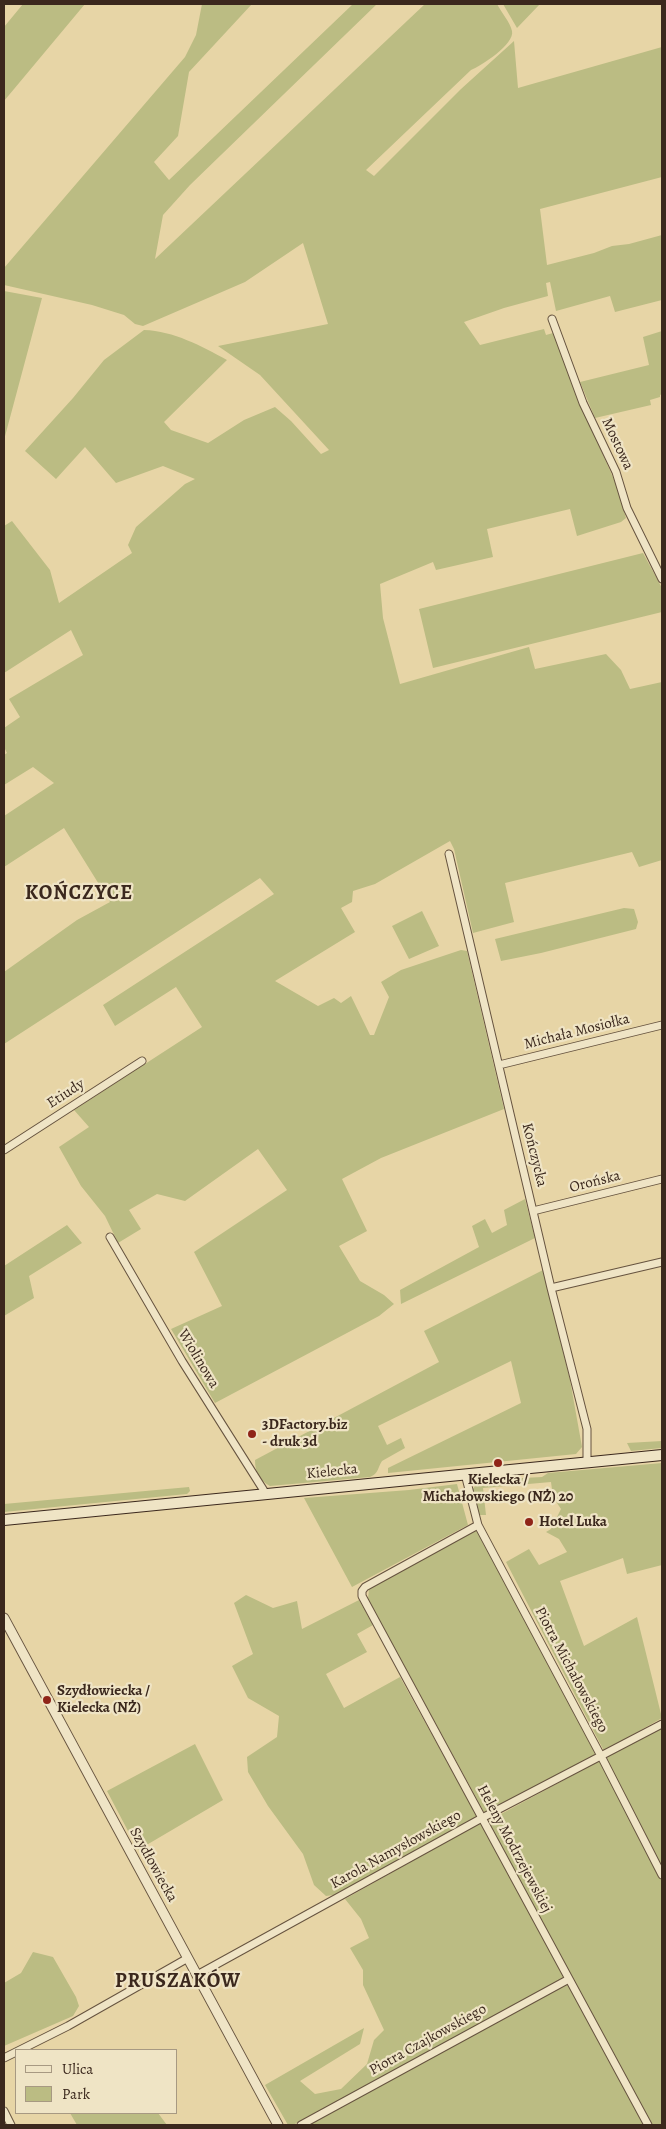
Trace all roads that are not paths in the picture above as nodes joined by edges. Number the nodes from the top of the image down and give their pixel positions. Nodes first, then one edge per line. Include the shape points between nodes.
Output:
1 (552, 319) dead end
2 (662, 579) edge
3 (449, 854) dead end
4 (662, 1025) edge
5 (142, 1061) dead end
6 (499, 1065) junction
7 (4, 1150) edge
8 (662, 1180) edge
9 (533, 1211) junction
10 (110, 1237) dead end
11 (662, 1262) edge
12 (551, 1288) junction
13 (662, 1455) edge
14 (587, 1463) junction
15 (465, 1474) junction
16 (266, 1494) junction
17 (4, 1520) edge
18 (478, 1525) junction
19 (4, 1618) edge
20 (662, 1724) edge
21 (601, 1756) junction
22 (482, 1818) junction
23 (662, 1875) edge
24 (188, 1958) junction
25 (197, 1975) junction
26 (569, 1978) junction
27 (22, 2049) edge
28 (4, 2111) edge
29 (11, 2125) edge
30 (278, 2125) edge
31 (301, 2125) edge
32 (648, 2125) edge

1 - 2 street, Mostowa via 583,403
3 - 6 street, Kończycka
4 - 6 street, Michała Mosiołka
5 - 7 street, Etiudy
6 - 9 street, Kończycka
8 - 9 street, Orońska
9 - 12 street, Kończycka
10 - 16 street, Wiolinowa
11 - 12 street
12 - 14 street, Kończycka via 587,1429
13 - 14 main road, Kielecka
14 - 15 main road, Kielecka
15 - 16 main road, Kielecka
15 - 18 street, Piotra Michałowskiego
16 - 17 main road, Kielecka
18 - 21 street, Piotra Michałowskiego
18 - 22 street, Heleny Modrzejewskiej via 366,1586 362,1596
19 - 24 street, Szydłowiecka
20 - 21 street, Karola Namysłowskiego
21 - 22 street, Karola Namysłowskiego
21 - 23 street, Piotra Michałowskiego
22 - 25 street, Karola Namysłowskiego
22 - 26 street, Heleny Modrzejewskiej
24 - 25 street, Szydłowiecka
24 - 27 street
25 - 30 street, Szydłowiecka
26 - 31 street, Piotra Czajkowskiego
26 - 32 street, Heleny Modrzejewskiej
28 - 29 street

